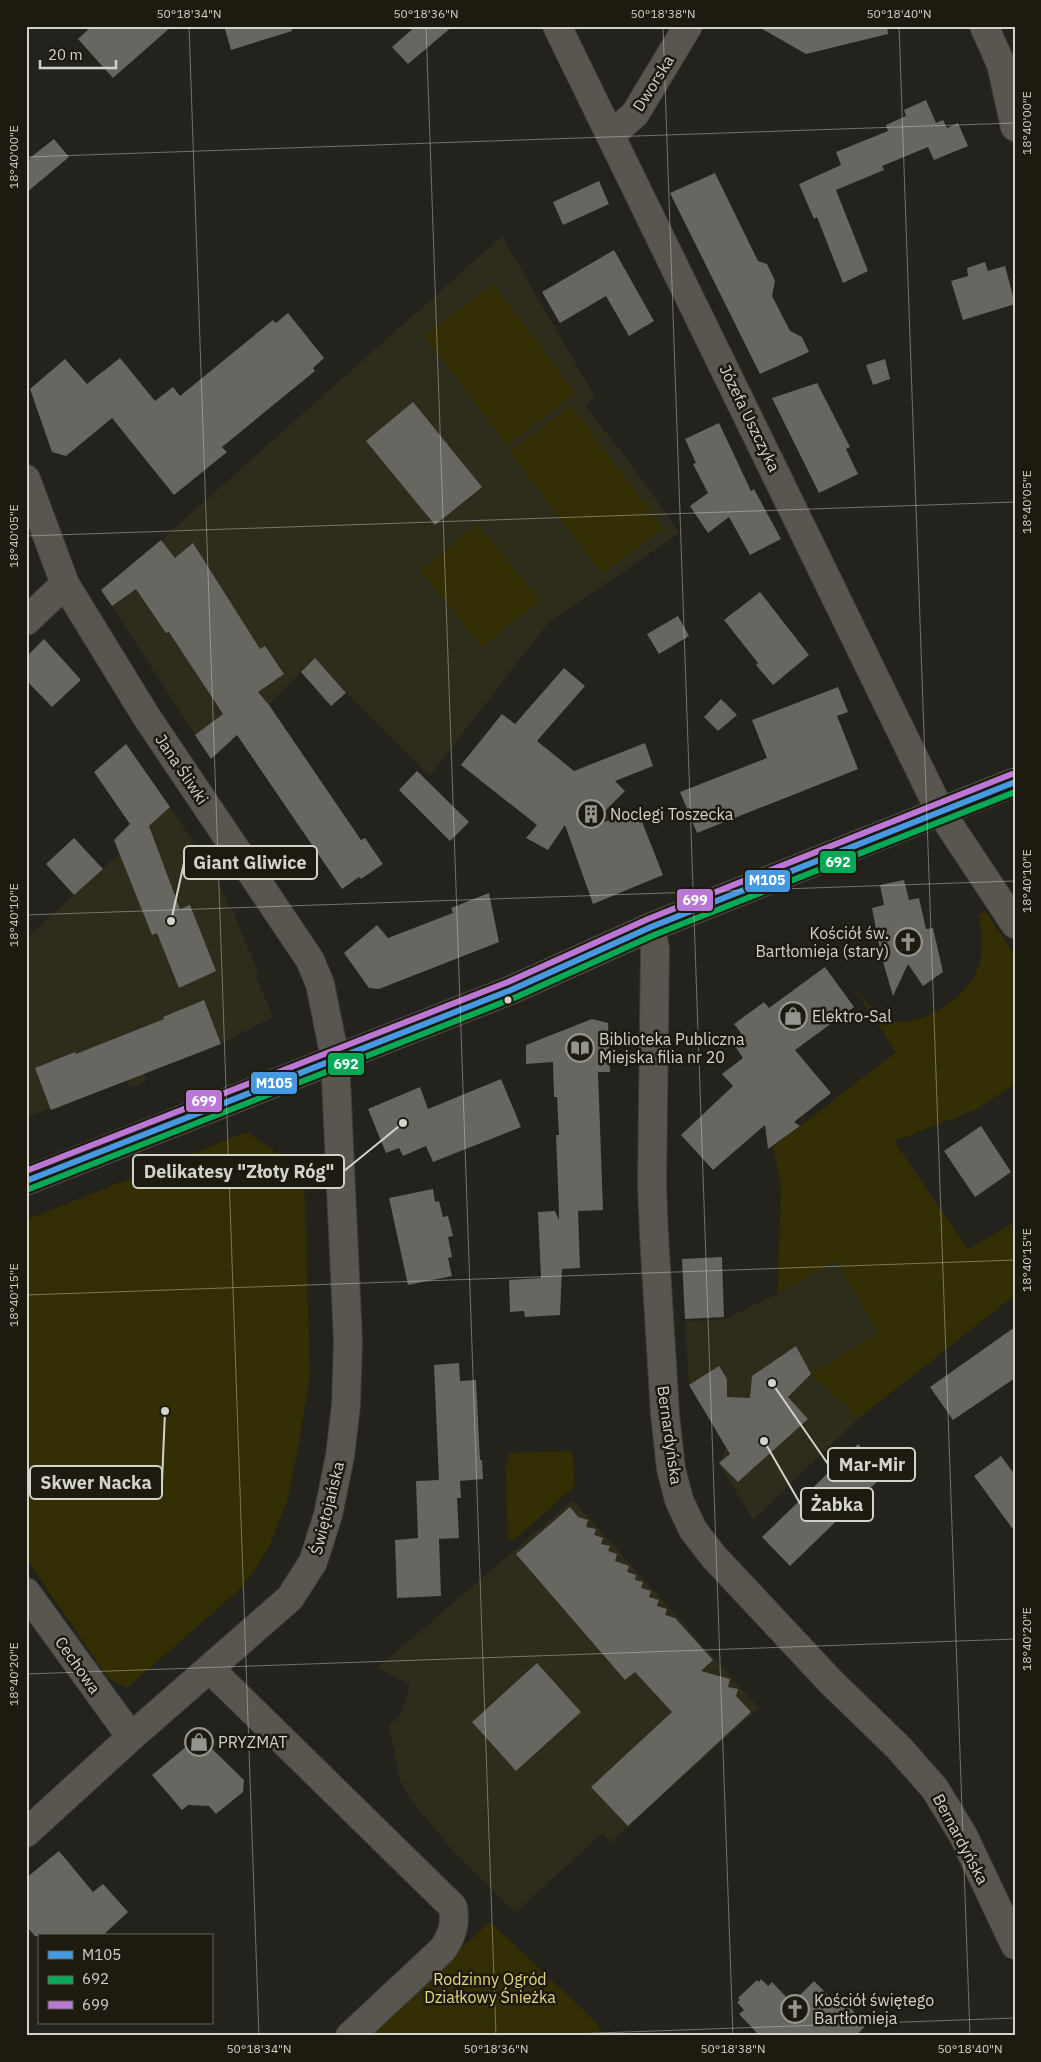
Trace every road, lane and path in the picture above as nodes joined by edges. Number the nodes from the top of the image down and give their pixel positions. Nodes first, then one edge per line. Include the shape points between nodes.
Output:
1 (557, 26) edge
2 (688, 26) edge
3 (984, 26) edge
4 (1015, 127) edge
5 (611, 135) junction
6 (26, 479) edge
7 (65, 584) junction
8 (26, 621) edge
9 (1015, 782) edge
10 (940, 811) junction
11 (1015, 924) edge
12 (651, 927) junction
13 (335, 1058) junction
14 (26, 1181) edge
15 (26, 1592) edge
16 (210, 1669) junction
17 (131, 1737) junction
18 (26, 1833) edge
19 (1015, 1945) edge
20 (350, 2036) edge

1 - 5 street, Józefa Uszczyka
2 - 5 street, Dworska via 635,114
3 - 4 street via 1001,64
5 - 10 street, Józefa Uszczyka
6 - 7 street, Jana Śliwki
7 - 8 street
7 - 13 street, Jana Śliwki via 146,716 310,960 320,984
9 - 10 main road
10 - 11 street, Józefa Uszczyka
10 - 12 main road
12 - 13 main road via 512,990
12 - 19 street, Bernardyńska via 655,949 652,1185 659,1336 671,1469 679,1500 693,1530 714,1557 831,1682 899,1748 934,1789 963,1835
13 - 14 main road
13 - 16 street, Świętojańska via 348,1341 346,1404 328,1515 313,1562 290,1598
15 - 17 street, Cechowa
16 - 17 street, Świętojańska
16 - 20 street via 453,1907 453,1930 442,1950
17 - 18 street, Świętojańska

